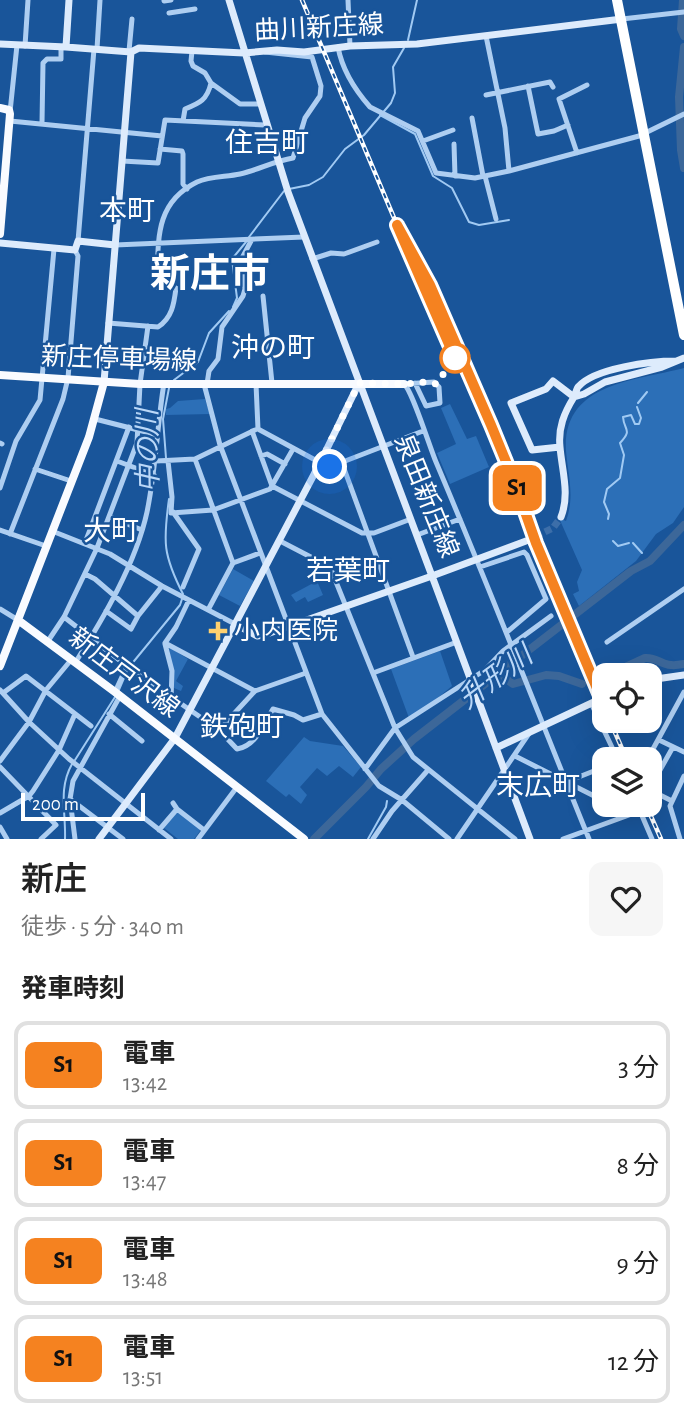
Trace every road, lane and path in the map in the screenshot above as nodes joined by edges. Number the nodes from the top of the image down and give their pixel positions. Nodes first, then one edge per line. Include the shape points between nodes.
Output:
1 (28, 0) edge
2 (69, 0) edge
3 (100, 0) edge
4 (229, 0) edge
5 (348, 0) edge
6 (617, 0) edge
7 (195, 9) dead end
8 (681, 12) edge
9 (169, 13) dead end
10 (132, 19) dead end
11 (622, 19) junction
12 (486, 36) junction
13 (0, 44) edge
14 (21, 45) junction
15 (350, 46) junction
16 (63, 47) junction
17 (338, 47) junction
18 (95, 49) junction
19 (261, 50) junction
20 (192, 51) junction
21 (130, 52) junction
22 (244, 53) junction
23 (211, 83) junction
24 (587, 85) dead end
25 (528, 86) junction
26 (553, 87) dead end
27 (497, 93) junction
28 (486, 95) dead end
29 (259, 104) junction
30 (0, 108) edge
31 (683, 114) edge
32 (10, 118) junction
33 (472, 118) dead end
34 (183, 121) junction
35 (42, 123) junction
36 (265, 125) junction
37 (568, 125) junction
38 (88, 128) junction
39 (453, 130) dead end
40 (644, 133) junction
41 (124, 134) junction
42 (162, 136) junction
43 (423, 141) junction
44 (454, 144) dead end
45 (160, 149) junction
46 (577, 153) junction
47 (122, 161) junction
48 (277, 161) junction
49 (509, 171) junction
50 (455, 176) junction
51 (484, 176) junction
52 (187, 189) junction
53 (1, 202) edge
54 (496, 219) dead end
55 (0, 234) edge
56 (304, 237) junction
57 (248, 241) junction
58 (377, 242) dead end
59 (0, 243) edge
60 (159, 244) junction
61 (76, 245) junction
62 (115, 245) junction
63 (54, 249) junction
64 (312, 259) junction
65 (263, 296) dead end
66 (108, 323) junction
67 (148, 326) junction
68 (684, 335) edge
69 (680, 360) edge
70 (0, 375) edge
71 (43, 378) junction
72 (68, 378) junction
73 (104, 382) junction
74 (169, 383) junction
75 (272, 383) junction
76 (359, 383) junction
77 (415, 383) junction
78 (140, 384) junction
79 (206, 384) junction
80 (256, 384) junction
81 (404, 384) junction
82 (574, 397) junction
83 (95, 419) junction
84 (133, 428) junction
85 (255, 430) junction
86 (423, 431) junction
87 (158, 435) junction
88 (274, 439) junction
89 (220, 445) junction
90 (383, 446) junction
91 (560, 447) junction
92 (293, 449) junction
93 (264, 455) junction
94 (195, 459) junction
95 (117, 461) junction
96 (156, 461) junction
97 (167, 461) junction
98 (320, 463) junction
99 (342, 463) junction
100 (285, 464) junction
101 (129, 466) junction
102 (330, 467) junction
103 (35, 469) junction
104 (314, 473) junction
105 (153, 475) junction
106 (71, 481) junction
107 (272, 486) junction
108 (0, 488) edge
109 (240, 500) junction
110 (300, 502) junction
111 (98, 510) junction
112 (213, 510) junction
113 (173, 512) junction
114 (110, 516) junction
115 (561, 517) dead end
116 (411, 519) junction
117 (460, 519) junction
118 (0, 530) edge
119 (142, 530) junction
120 (52, 531) junction
121 (10, 534) junction
122 (368, 535) junction
123 (416, 535) junction
124 (280, 541) junction
125 (526, 541) tunnel mouth
126 (85, 543) junction
127 (46, 546) junction
128 (97, 548) junction
129 (260, 553) junction
130 (233, 563) junction
131 (478, 563) junction
132 (128, 565) junction
133 (266, 567) junction
134 (85, 574) junction
135 (432, 576) junction
136 (162, 586) junction
137 (183, 587) dead end
138 (684, 589) edge
139 (389, 590) junction
140 (113, 595) junction
141 (185, 598) junction
142 (345, 605) junction
143 (0, 609) edge
144 (208, 610) junction
145 (106, 611) junction
146 (138, 615) junction
147 (551, 616) dead end
148 (64, 617) junction
149 (18, 620) junction
150 (234, 624) junction
151 (289, 625) junction
152 (507, 632) junction
153 (91, 638) junction
154 (48, 641) junction
155 (457, 642) junction
156 (607, 642) dead end
157 (165, 643) junction
158 (512, 646) junction
159 (413, 657) junction
160 (73, 662) junction
161 (0, 666) edge
162 (212, 668) junction
163 (132, 670) dead end
164 (306, 673) junction
165 (373, 673) junction
166 (684, 675) edge
167 (471, 678) junction
168 (662, 678) edge
169 (46, 690) junction
170 (255, 691) junction
171 (2, 692) edge
172 (684, 692) edge
173 (117, 694) junction
174 (171, 699) junction
175 (592, 703) edge
176 (190, 710) junction
177 (75, 714) junction
178 (109, 714) junction
179 (322, 714) junction
180 (29, 722) junction
181 (544, 724) junction
182 (91, 726) dead end
183 (396, 729) junction
184 (219, 730) junction
185 (531, 730) junction
186 (175, 738) junction
187 (659, 740) junction
188 (142, 741) dead end
189 (655, 747) edge
190 (673, 747) junction
191 (496, 748) junction
192 (59, 750) junction
193 (684, 752) edge
194 (515, 756) junction
195 (0, 761) edge
196 (0, 767) edge
197 (79, 767) junction
198 (365, 769) junction
199 (428, 770) junction
200 (505, 771) junction
201 (592, 772) edge
202 (684, 776) edge
203 (566, 783) junction
204 (237, 787) junction
205 (592, 795) edge
206 (29, 796) junction
207 (70, 799) junction
208 (402, 800) junction
209 (672, 800) junction
210 (173, 803) dead end
211 (125, 805) junction
212 (177, 809) junction
213 (478, 810) junction
214 (0, 813) edge
215 (620, 818) joint
216 (0, 827) edge
217 (107, 827) junction
218 (159, 830) junction
219 (204, 831) junction
220 (586, 831) junction
221 (200, 838) edge
222 (7, 839) edge
223 (41, 839) edge
224 (75, 839) edge
225 (99, 839) edge
226 (123, 839) edge
227 (171, 839) edge
228 (304, 839) edge
229 (373, 839) edge
230 (449, 839) edge
231 (457, 839) edge
232 (515, 839) edge
233 (530, 839) edge
234 (564, 839) edge
235 (589, 839) edge
236 (652, 839) edge
237 (680, 839) edge

1 - 14 street
2 - 16 street
3 - 18 street
4 - 22 street, 泉田新庄線
5 - 15 street
6 - 11 highway
7 - 9 street
8 - 11 street
10 - 21 street
11 - 12 street, 曲川新庄線
11 - 40 highway
12 - 15 street, 曲川新庄線
12 - 27 street
13 - 14 street, 曲川新庄線
14 - 16 street, 曲川新庄線
14 - 32 street
15 - 17 street, 曲川新庄線
16 - 18 street, 曲川新庄線
16 - 35 street via 61,60 43,63
17 - 19 street, 曲川新庄線 via 304,52
17 - 43 street via 351,80 370,107 418,131
18 - 21 street, 曲川新庄線
18 - 38 street
19 - 22 street, 曲川新庄線
19 - 48 street via 312,57 321,86 293,158
20 - 21 street, 曲川新庄線 via 139,48
20 - 22 street, 曲川新庄線
20 - 23 street via 193,66 205,72
21 - 41 street
22 - 29 street, 泉田新庄線
23 - 29 street via 240,104
23 - 34 street via 202,102 185,109
24 - 37 street via 559,99
25 - 26 street via 550,82
25 - 27 street
25 - 37 street via 538,134
27 - 28 street
27 - 49 street
29 - 36 street, 泉田新庄線
30 - 32 main road via 9,110
31 - 40 street
32 - 35 street
32 - 53 main road
33 - 51 street
34 - 36 street
34 - 42 street via 165,120
35 - 38 street
36 - 48 street, 泉田新庄線
37 - 46 street
38 - 41 street
38 - 61 street
39 - 43 street
40 - 46 street
40 - 68 highway
41 - 42 street
41 - 47 street
42 - 45 street
43 - 50 street via 436,173
44 - 50 street
45 - 47 street via 158,163
45 - 52 street via 182,151
46 - 49 street
47 - 62 street
48 - 52 street
48 - 56 street, 泉田新庄線
49 - 51 street
50 - 51 street
51 - 54 street
52 - 60 street via 167,206
53 - 55 main road
56 - 57 street
56 - 64 street, 泉田新庄線
57 - 60 street
57 - 79 street via 241,260 243,296 222,327 218,359
58 - 64 street
59 - 63 street
60 - 62 street
60 - 67 street via 157,287 176,288 174,304 161,326
61 - 62 street
61 - 63 street
61 - 72 street
62 - 66 street
63 - 71 street
64 - 76 street, 泉田新庄線
65 - 75 street
66 - 67 street
66 - 73 street
67 - 78 street
69 - 82 street via 591,378 578,387
70 - 71 main road, 新庄停車場線
71 - 72 main road, 新庄停車場線
71 - 108 street via 40,400 16,441
72 - 73 main road, 新庄停車場線
72 - 103 street
73 - 78 main road, 新庄停車場線
73 - 83 main road
74 - 78 main road, 新庄停車場線
74 - 79 main road, 新庄停車場線
74 - 87 street
75 - 76 main road, 新庄停車場線
75 - 80 main road, 新庄停車場線
76 - 81 main road, 新庄停車場線
76 - 90 street, 泉田新庄線
76 - 98 street
77 - 77 street via 436,384 440,403 426,406
77 - 81 street
78 - 84 street
79 - 80 main road, 新庄停車場線
79 - 89 street
80 - 85 street
81 - 86 street
82 - 91 street via 561,423
82 - 91 street via 553,381 511,403 532,450
83 - 84 street
83 - 106 main road
84 - 87 street
84 - 95 street
84 - 101 street via 137,443
85 - 88 street
85 - 89 street
85 - 93 street
86 - 90 street
86 - 117 street
87 - 96 street
88 - 92 street
88 - 93 street
89 - 94 street
89 - 109 street
90 - 99 street
90 - 116 street, 泉田新庄線
91 - 115 street via 566,489
92 - 98 street
92 - 100 street
93 - 100 street
93 - 107 street
94 - 97 street
94 - 112 street
95 - 101 street
95 - 111 street
96 - 97 street
96 - 105 street
97 - 113 street
98 - 102 street
98 - 104 street
99 - 102 street
99 - 122 street
100 - 107 street
101 - 105 street
101 - 114 street
102 - 104 street
103 - 106 street
103 - 121 street
104 - 110 street
105 - 119 street
106 - 120 main road
107 - 109 street
107 - 110 street
109 - 112 street
109 - 129 street
110 - 122 street
110 - 124 street
111 - 114 street
111 - 126 street
112 - 113 street
112 - 130 street
113 - 137 street via 199,550
114 - 119 street
114 - 128 street
116 - 122 street
116 - 123 street, 泉田新庄線
117 - 123 street
117 - 131 street
118 - 121 street
119 - 132 street
120 - 126 street
120 - 127 main road
121 - 127 street
122 - 139 street
123 - 135 street, 泉田新庄線
124 - 133 street
124 - 142 street via 330,567
125 - 131 street, 泉田新庄線
126 - 128 street
127 - 149 main road
128 - 132 street
128 - 134 street
129 - 130 street
129 - 133 street
130 - 144 street
131 - 135 street, 泉田新庄線
131 - 152 street
131 - 152 street via 524,552 546,599
132 - 136 street
132 - 140 street
133 - 150 street
133 - 151 street
134 - 140 street
134 - 148 street
135 - 139 street
135 - 155 street
136 - 141 street
136 - 146 street
138 - 156 street
139 - 142 street
139 - 159 street
140 - 145 street
140 - 146 street
141 - 144 street
141 - 157 street via 176,628
142 - 151 street
142 - 165 street
143 - 149 street
144 - 150 street
145 - 146 street via 131,629
145 - 153 street
147 - 158 street
148 - 153 street
148 - 154 street
149 - 154 main road, 新庄戸沢線
149 - 161 main road
150 - 151 street via 257,636
150 - 162 street
151 - 164 street
152 - 158 street
153 - 160 street
153 - 173 street via 127,666
154 - 160 main road, 新庄戸沢線
155 - 159 street
155 - 167 street
157 - 162 street
157 - 174 street via 172,671
158 - 167 street
158 - 181 street
159 - 165 street
160 - 169 street
160 - 173 main road, 新庄戸沢線
162 - 170 street
162 - 176 street
163 - 174 street
164 - 170 street
164 - 179 street
165 - 183 street
166 - 168 street
167 - 183 street
167 - 191 street
169 - 171 street via 24,676
169 - 177 street
169 - 180 street
170 - 184 street
171 - 180 street
172 - 187 street
173 - 178 street
173 - 186 main road, 新庄戸沢線
174 - 176 street
175 - 181 street
176 - 184 street
176 - 186 street
177 - 182 street
177 - 192 street
178 - 188 street
178 - 197 street
179 - 184 street via 303,720 273,709 253,742 237,749
179 - 198 street
180 - 192 street
180 - 195 street
181 - 185 street
181 - 203 street
183 - 198 street
183 - 199 street
185 - 191 street
185 - 194 street
186 - 204 main road, 新庄戸沢線
186 - 211 street
187 - 189 street
187 - 190 street
190 - 193 street
190 - 209 street via 651,786 652,791
191 - 200 street
192 - 197 street
192 - 206 street
194 - 200 street
194 - 203 street
196 - 206 street
197 - 207 street
197 - 211 street
198 - 208 street via 379,786
199 - 208 street
199 - 213 street
200 - 213 street
200 - 233 street
201 - 203 street
202 - 209 street
203 - 205 street
203 - 220 street
204 - 219 street
204 - 228 main road, 新庄戸沢線
206 - 214 street
206 - 223 street via 56,825
207 - 217 street
207 - 224 street
208 - 229 street
208 - 230 street
209 - 237 street via 670,810
210 - 212 street
211 - 217 street
211 - 218 street
212 - 218 street
212 - 219 street
213 - 231 street
213 - 232 street
215 - 220 street
215 - 236 street via 640,811
216 - 222 street
217 - 225 street
217 - 226 street
218 - 227 street
219 - 221 street
220 - 234 street
220 - 235 street

